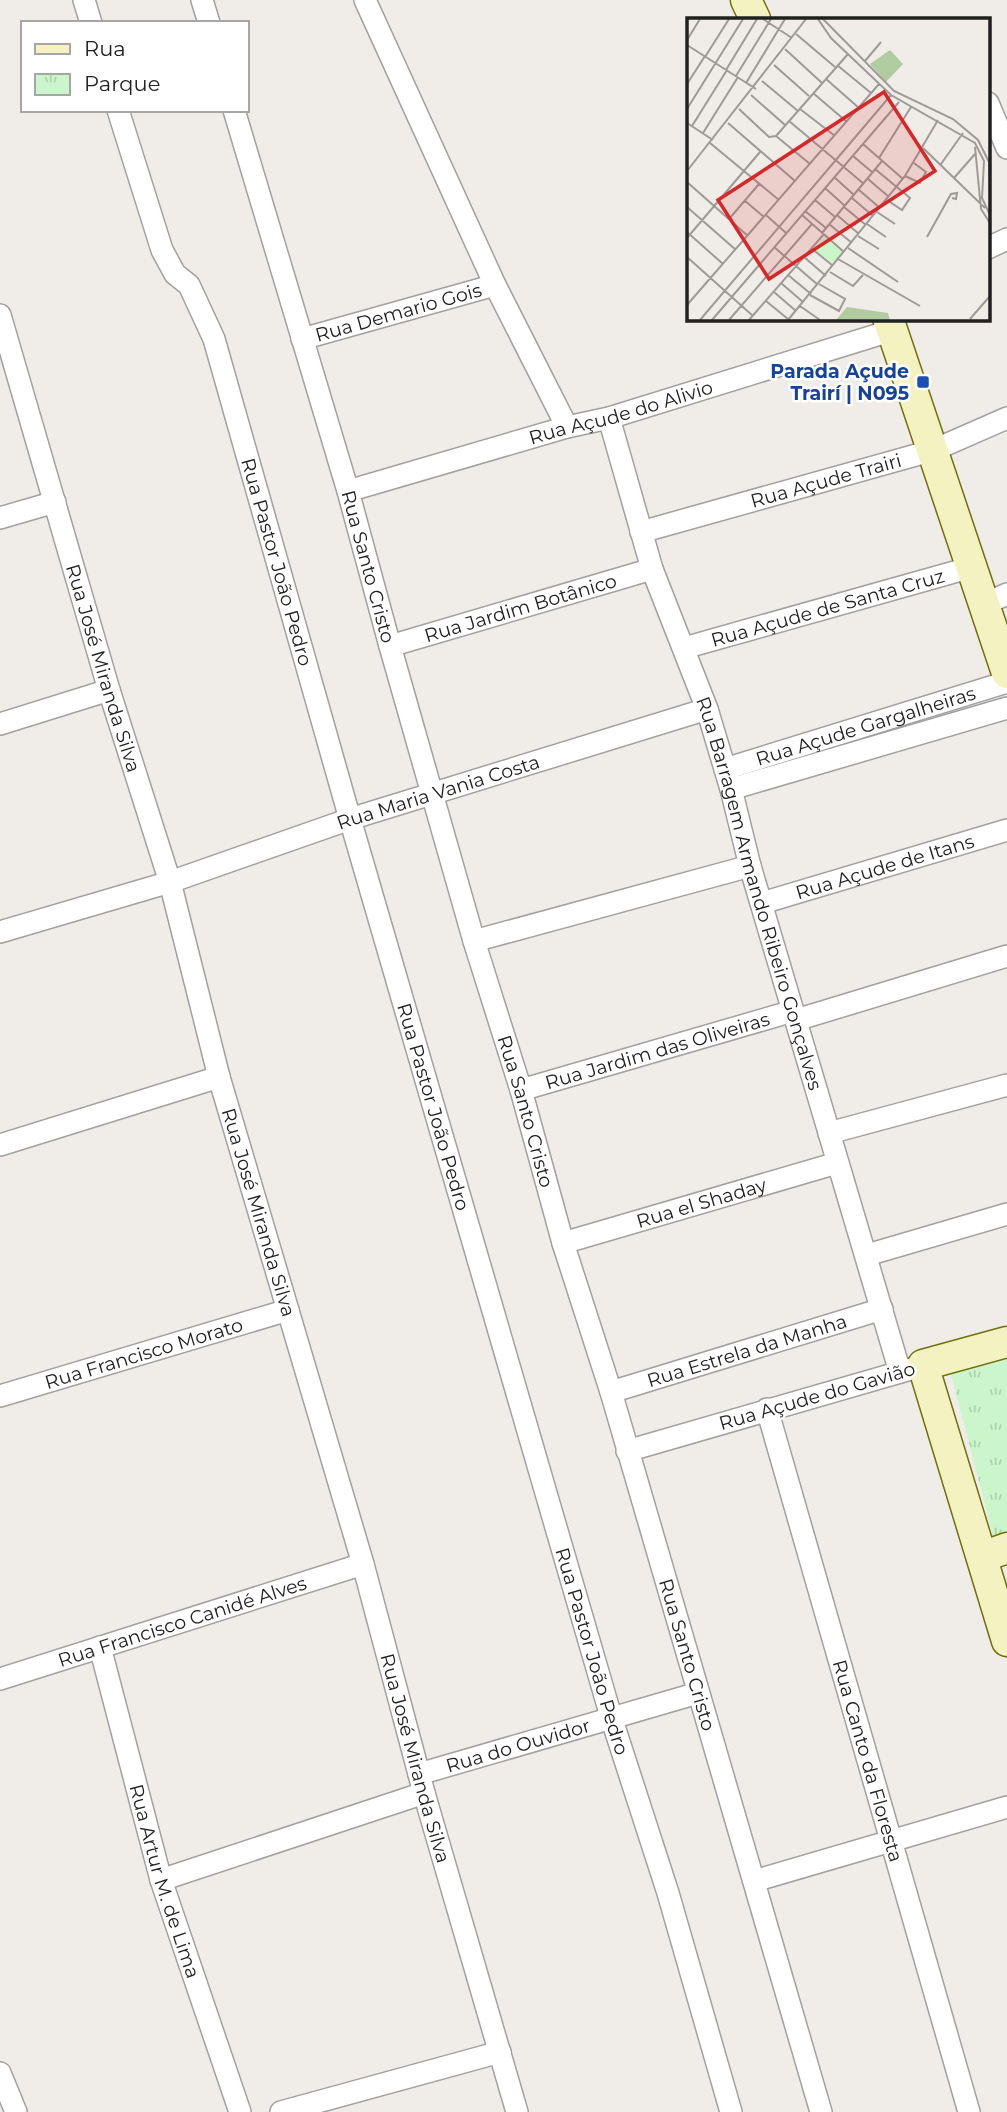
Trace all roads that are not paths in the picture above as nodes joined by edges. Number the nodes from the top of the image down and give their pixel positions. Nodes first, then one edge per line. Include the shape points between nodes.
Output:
1 (84, 0) edge
2 (202, 0) edge
3 (365, 0) edge
4 (746, 0) edge
5 (755, 18) edge
6 (90, 21) edge
7 (208, 21) edge
8 (990, 108) edge
9 (119, 112) edge
10 (235, 112) edge
11 (1007, 148) edge
12 (1007, 239) edge
13 (990, 246) edge
14 (495, 285) junction
15 (0, 315) edge
16 (890, 324) edge
17 (302, 340) junction
18 (609, 418) junction
19 (1007, 418) edge
20 (567, 427) junction
21 (934, 450) junction
22 (348, 491) junction
23 (55, 502) junction
24 (0, 518) edge
25 (640, 532) junction
26 (972, 568) junction
27 (652, 569) junction
28 (996, 599) edge
29 (390, 646) junction
30 (684, 648) junction
31 (1007, 673) edge
32 (1007, 682) edge
33 (109, 690) junction
34 (1007, 708) edge
35 (707, 709) junction
36 (0, 724) edge
37 (728, 779) junction
38 (432, 794) junction
39 (350, 819) junction
40 (1007, 830) edge
41 (750, 866) junction
42 (170, 882) junction
43 (762, 903) junction
44 (0, 932) edge
45 (474, 941) junction
46 (1007, 956) edge
47 (794, 1016) junction
48 (219, 1077) junction
49 (1007, 1085) edge
50 (521, 1090) junction
51 (829, 1133) junction
52 (0, 1145) edge
53 (836, 1163) junction
54 (1007, 1214) edge
55 (564, 1243) junction
56 (867, 1255) junction
57 (288, 1310) junction
58 (882, 1310) junction
59 (1007, 1342) edge
60 (912, 1369) junction
61 (611, 1392) junction
62 (0, 1396) edge
63 (767, 1409) junction
64 (627, 1451) junction
65 (994, 1552) edge
66 (363, 1564) junction
67 (1007, 1642) edge
68 (100, 1647) junction
69 (0, 1679) edge
70 (698, 1693) junction
71 (612, 1720) junction
72 (421, 1783) junction
73 (1007, 1807) edge
74 (891, 1841) junction
75 (161, 1880) junction
76 (754, 1881) junction
77 (500, 2052) junction
78 (0, 2073) edge
79 (16, 2112) edge
80 (240, 2112) edge
81 (281, 2112) edge
82 (517, 2112) edge
83 (731, 2112) edge
84 (821, 2112) edge
85 (969, 2112) edge

1 - 6 street
2 - 7 street
3 - 14 street
4 - 5 street
8 - 11 street
9 - 39 street, Rua Pastor João Pedro via 162,250 175,274 189,285 214,338
10 - 17 street, Rua Santo Cristo
12 - 13 street
14 - 17 street, Rua Demario Gois
14 - 20 street
15 - 23 street, Rua José Miranda Silva
16 - 18 street, Rua Açude do Alivio
16 - 21 street
17 - 22 street, Rua Santo Cristo
18 - 20 street, Rua Açude do Alivio
18 - 25 street, Rua Barragem Armando Ribeiro Gonçalves
19 - 21 street, Rua Açude Trairi
20 - 22 street, Rua Açude do Alivio
21 - 25 street, Rua Açude Trairi
21 - 26 street
22 - 29 street, Rua Santo Cristo
23 - 24 street
23 - 33 street, Rua José Miranda Silva
25 - 27 street, Rua Barragem Armando Ribeiro Gonçalves
26 - 28 street
26 - 30 street, Rua Açude de Santa Cruz
27 - 29 street, Rua Jardim Botânico
27 - 30 street, Rua Barragem Armando Ribeiro Gonçalves
28 - 31 street
29 - 38 street, Rua Santo Cristo
30 - 35 street, Rua Barragem Armando Ribeiro Gonçalves
32 - 37 street, Rua Açude Gargalheiras
33 - 36 street
33 - 42 street, Rua José Miranda Silva
34 - 37 street, Rua Açude Gargalheiras
35 - 37 street, Rua Barragem Armando Ribeiro Gonçalves
35 - 38 street, Rua Maria Vania Costa
37 - 41 street, Rua Barragem Armando Ribeiro Gonçalves
38 - 39 street, Rua Maria Vania Costa
38 - 45 street, Rua Santo Cristo
39 - 42 street, Rua Maria Vania Costa
39 - 71 street, Rua Pastor João Pedro
40 - 43 street, Rua Açude de Itans
41 - 43 street, Rua Barragem Armando Ribeiro Gonçalves
41 - 45 street
42 - 44 street, Rua Maria Vania Costa
42 - 48 street, Rua José Miranda Silva
43 - 47 street, Rua Barragem Armando Ribeiro Gonçalves
45 - 50 street, Rua Santo Cristo
46 - 47 street, Rua Jardim das Oliveiras
47 - 50 street, Rua Jardim das Oliveiras
47 - 51 street, Rua Barragem Armando Ribeiro Gonçalves
48 - 52 street
48 - 57 street, Rua José Miranda Silva
49 - 51 street
50 - 55 street, Rua Santo Cristo
51 - 53 street, Rua Barragem Armando Ribeiro Gonçalves
53 - 55 street, Rua el Shaday
53 - 56 street, Rua Barragem Armando Ribeiro Gonçalves
54 - 56 street
55 - 61 street, Rua Santo Cristo
56 - 58 street, Rua Barragem Armando Ribeiro Gonçalves
57 - 62 street, Rua Francisco Morato
57 - 66 street, Rua José Miranda Silva
58 - 60 street, Rua Barragem Armando Ribeiro Gonçalves
58 - 61 street, Rua Estrela da Manha
59 - 60 street, Rua Açude do Gavião
60 - 63 street, Rua Açude do Gavião
60 - 65 street
61 - 64 street, Rua Santo Cristo
63 - 64 street, Rua Açude do Gavião
63 - 74 street, Rua Canto da Floresta
64 - 70 street, Rua Santo Cristo
65 - 67 street
66 - 68 street, Rua Francisco Canidé Alves
66 - 72 street, Rua José Miranda Silva
68 - 69 street, Rua Francisco Canidé Alves
68 - 75 street, Rua Artur M. de Lima
70 - 71 street, Rua do Ouvidor
70 - 76 street, Rua Santo Cristo
71 - 72 street, Rua do Ouvidor
71 - 83 street, Rua Pastor João Pedro
72 - 75 street, Rua do Ouvidor
72 - 77 street, Rua José Miranda Silva
73 - 74 street
74 - 76 street
74 - 85 street, Rua Canto da Floresta
75 - 80 street, Rua Artur M. de Lima
76 - 84 street, Rua Santo Cristo
77 - 81 street
77 - 82 street, Rua José Miranda Silva
78 - 79 street

